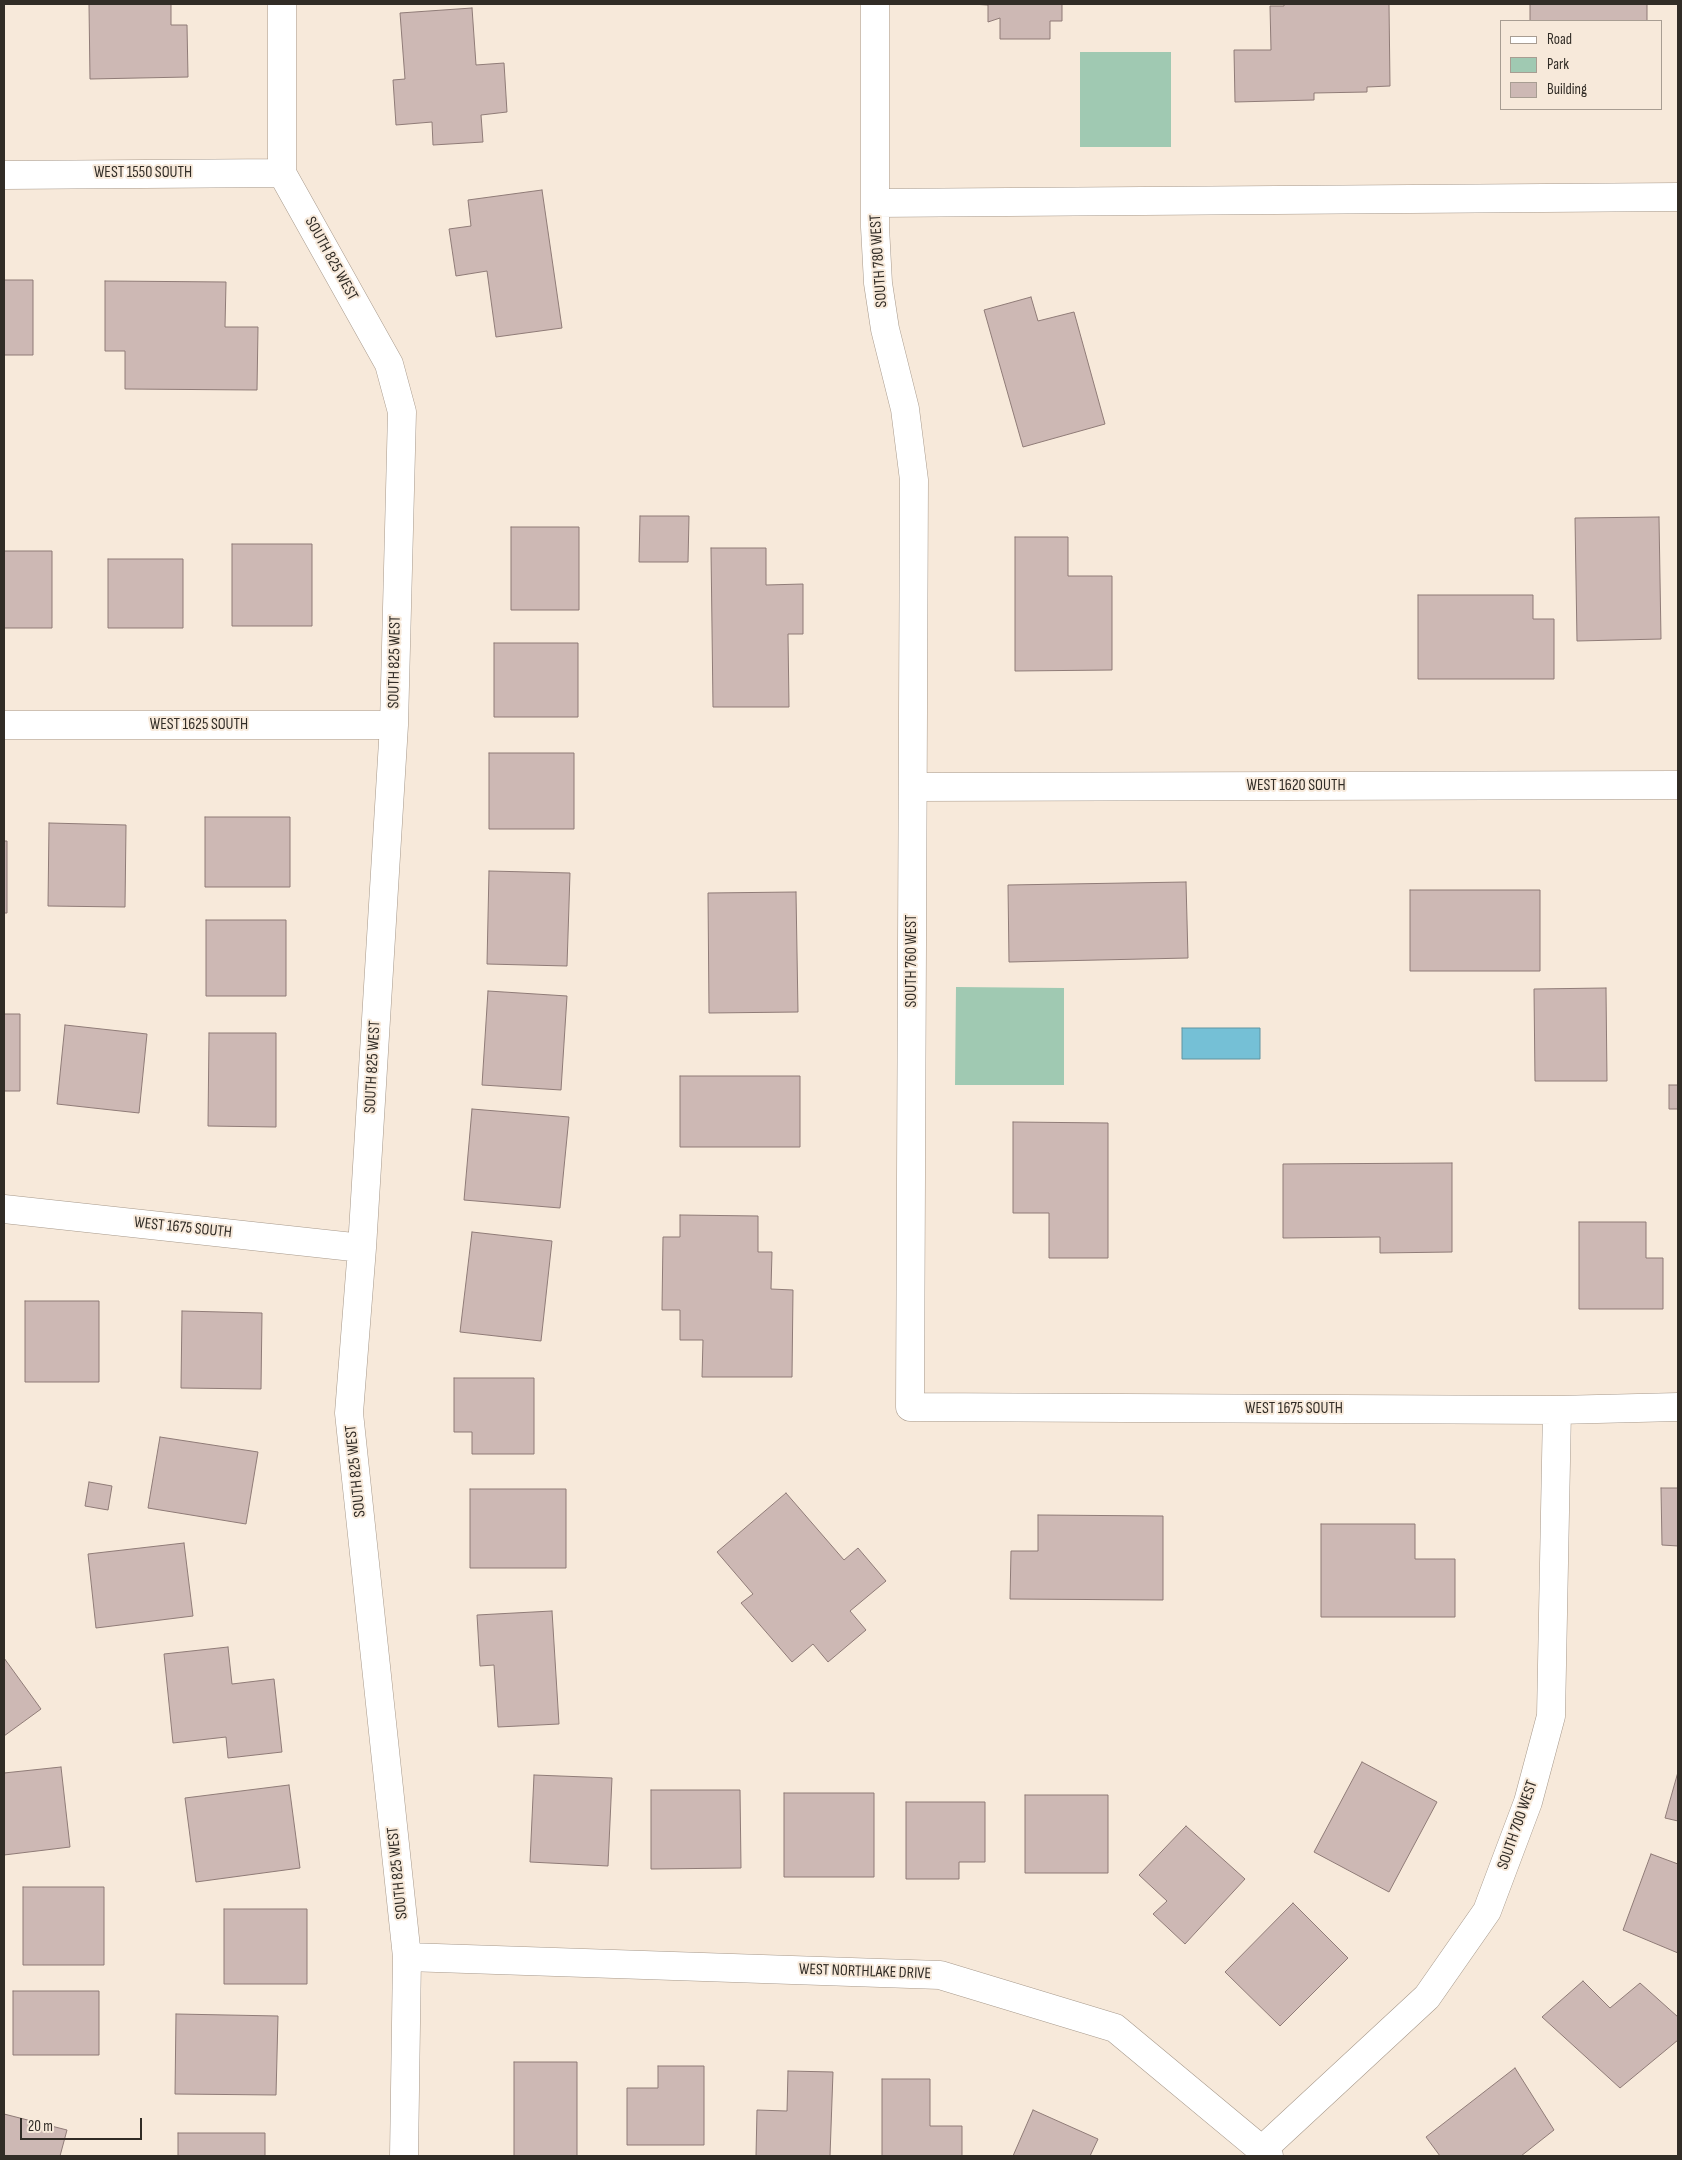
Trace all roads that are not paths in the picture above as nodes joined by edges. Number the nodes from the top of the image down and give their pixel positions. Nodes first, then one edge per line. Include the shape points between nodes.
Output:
1 (282, 4) edge
2 (875, 4) edge
3 (282, 172) junction
4 (4, 175) edge
5 (1678, 197) edge
6 (875, 202) junction
7 (914, 515) joint
8 (4, 725) edge
9 (394, 725) junction
10 (1678, 785) edge
11 (913, 786) junction
12 (4, 1209) edge
13 (362, 1248) junction
14 (910, 1407) joint
15 (1678, 1407) edge
16 (1557, 1410) junction
17 (407, 1957) junction
18 (1266, 2153) edge
19 (404, 2156) edge

1 - 3 street, SOUTH 825 WEST
2 - 6 street, SOUTH 780 WEST
3 - 4 street, WEST 1550 SOUTH
3 - 9 street, SOUTH 825 WEST via 389,364 402,412
5 - 6 street
6 - 7 street, SOUTH 780 WEST via 878,283 911,445
7 - 11 street, SOUTH 760 WEST
8 - 9 street, WEST 1625 SOUTH
9 - 13 street, SOUTH 825 WEST
10 - 11 street, WEST 1620 SOUTH
11 - 14 street, SOUTH 760 WEST
12 - 13 street, WEST 1675 SOUTH
13 - 17 street, SOUTH 825 WEST via 349,1413
14 - 16 street, WEST 1675 SOUTH
15 - 16 street, WEST 1675 SOUTH
16 - 18 street, SOUTH 700 WEST via 1551,1716 1528,1802 1487,1911 1427,1998
17 - 18 street, WEST NORTHLAKE DRIVE via 940,1975 1115,2028
17 - 19 street, SOUTH 825 WEST

